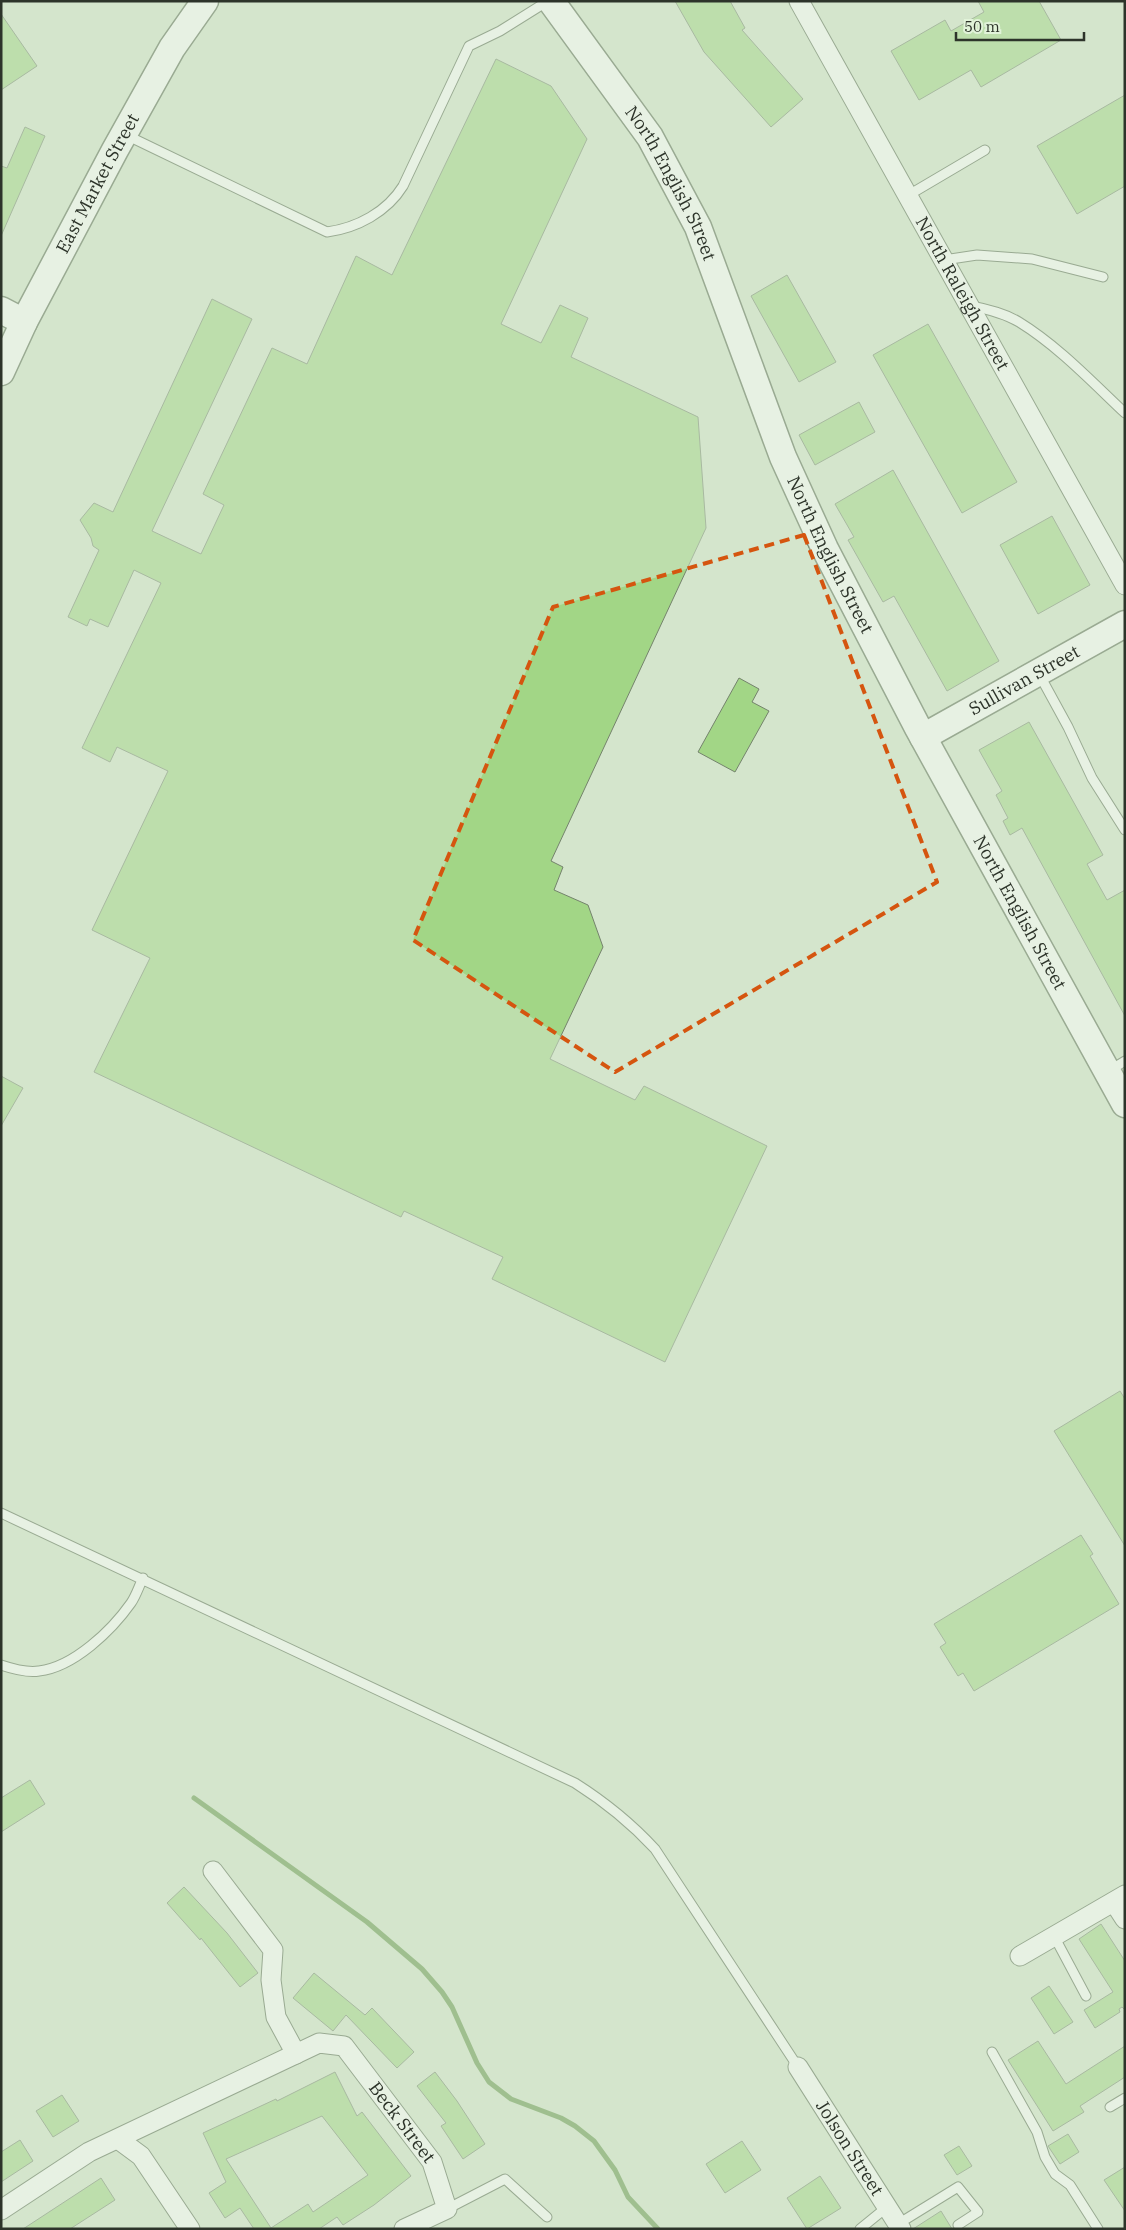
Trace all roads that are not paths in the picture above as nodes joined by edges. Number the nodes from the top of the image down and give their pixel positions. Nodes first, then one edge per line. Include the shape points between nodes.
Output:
1 (205, 1) edge
2 (549, 1) edge
3 (799, 1) edge
4 (124, 134) junction
5 (985, 150) dead end
6 (908, 196) junction
7 (943, 260) junction
8 (1103, 277) dead end
9 (968, 305) junction
10 (1, 310) edge
11 (24, 322) junction
12 (1, 372) edge
13 (1125, 413) edge
14 (1125, 585) edge
15 (1125, 624) edge
16 (1038, 672) junction
17 (923, 736) junction
18 (1125, 830) edge
19 (1116, 1066) edge
20 (1125, 1104) edge
21 (1, 1513) edge
22 (143, 1578) junction
23 (1, 1665) edge
24 (214, 1871) dead end
25 (1119, 1898) edge
26 (1125, 1919) edge
27 (1054, 1936) junction
28 (1020, 1956) dead end
29 (1086, 1996) dead end
30 (992, 2052) dead end
31 (296, 2054) junction
32 (798, 2066) joint
33 (1125, 2098) edge
34 (1110, 2107) dead end
35 (118, 2139) junction
36 (887, 2207) junction
37 (447, 2208) junction
38 (1, 2210) edge
39 (547, 2217) dead end
40 (958, 2225) dead end
41 (899, 2226) edge
42 (190, 2229) edge
43 (404, 2229) edge
44 (860, 2229) edge
45 (1098, 2229) edge

1 - 4 street, East Market Street via 172,48
2 - 4 lane via 469,46 394,201 344,229 327,232
2 - 17 street, North English Street via 650,137 698,227 783,457 825,549
3 - 6 street, North Raleigh Street
4 - 11 street, East Market Street
5 - 6 lane
6 - 7 street, North Raleigh Street
7 - 8 lane via 978,254 1032,258
7 - 9 street, North Raleigh Street
9 - 13 lane via 1018,321 1063,354
9 - 14 street, North Raleigh Street
10 - 11 street
11 - 12 street, East Market Street
15 - 16 street, Sullivan Street
16 - 17 street, Sullivan Street
16 - 18 lane via 1092,778
17 - 19 street, North English Street
19 - 20 street, North English Street
21 - 22 lane
22 - 23 lane via 132,1602 113,1625 95,1644 67,1662 40,1671
22 - 32 lane via 595,1796 655,1849
24 - 31 street via 273,1950 271,1980 276,2017
25 - 26 street
25 - 27 street
27 - 28 street
27 - 29 lane
30 - 45 lane via 1037,2132 1055,2174 1070,2185
31 - 35 street, Beck Street
31 - 37 street, Beck Street via 319,2043 344,2046 432,2162
32 - 36 street, Jolson Street
33 - 34 lane
35 - 38 street, Beck Street via 89,2152
35 - 42 street via 141,2156
36 - 41 street, Jolson Street
36 - 44 lane
37 - 39 lane via 505,2179
37 - 43 street
40 - 41 lane via 978,2212 958,2187

